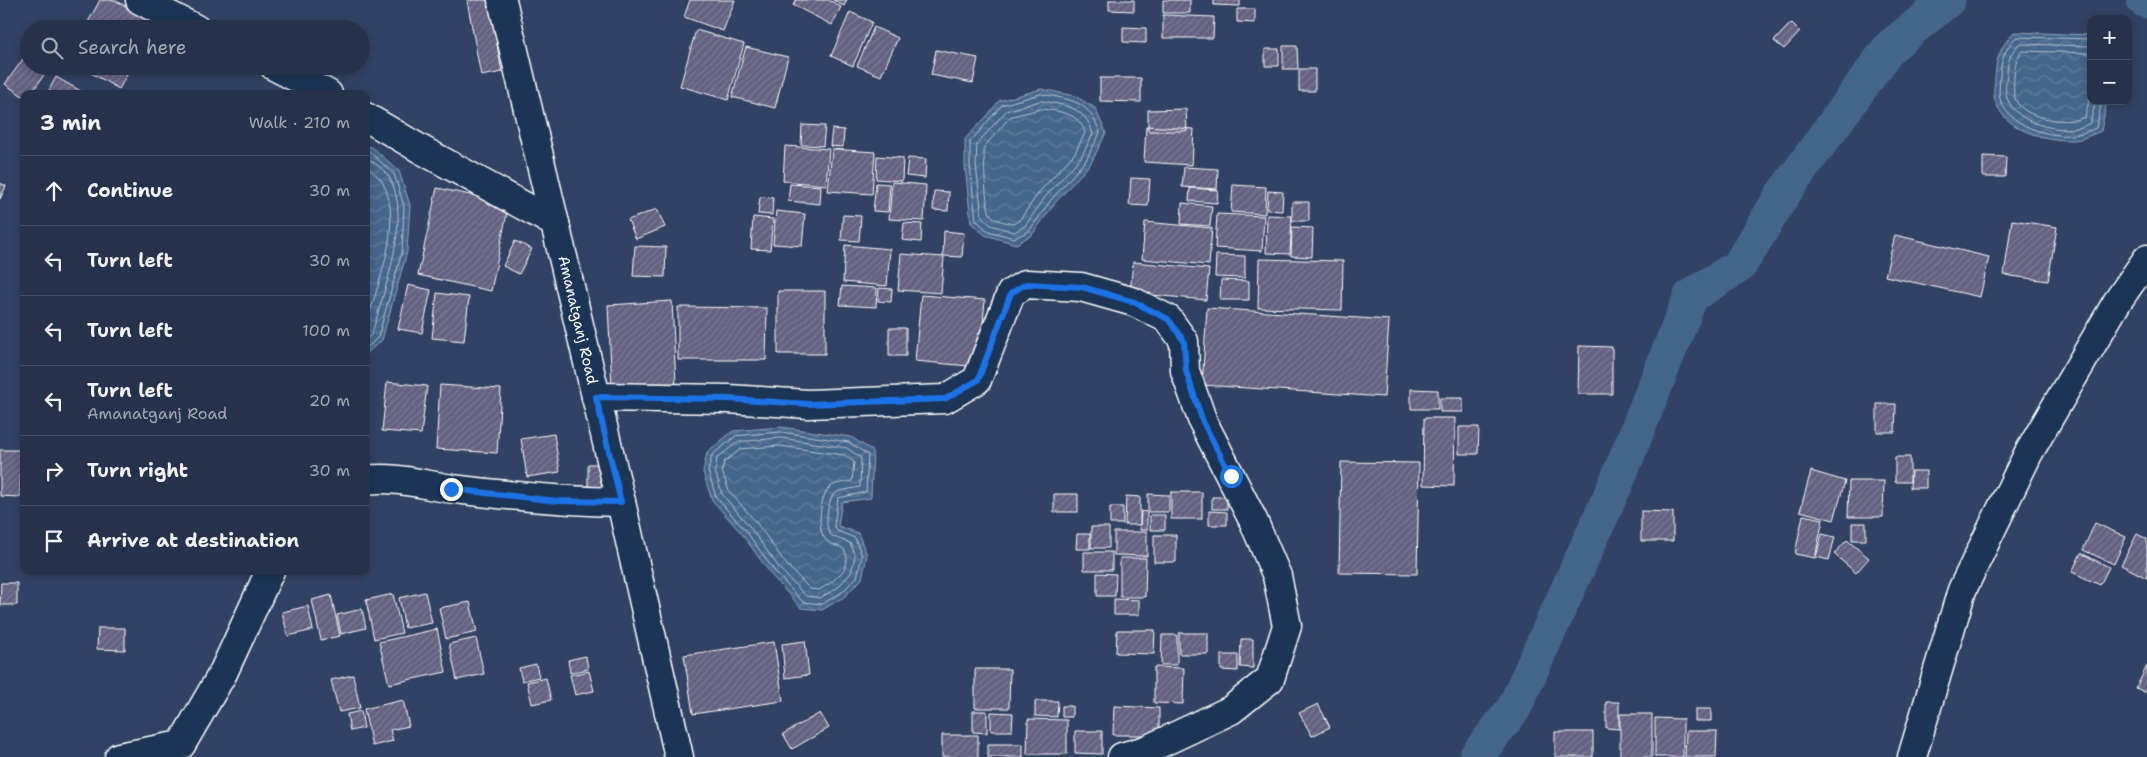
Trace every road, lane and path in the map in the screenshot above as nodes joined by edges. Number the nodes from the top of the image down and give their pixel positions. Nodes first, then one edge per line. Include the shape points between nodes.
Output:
1 (140, 0) edge
2 (502, 0) edge
3 (179, 20) edge
4 (291, 75) edge
5 (320, 90) edge
6 (370, 119) edge
7 (555, 223) junction
8 (2147, 259) edge
9 (596, 397) junction
10 (370, 479) edge
11 (621, 502) junction
12 (268, 575) edge
13 (119, 757) edge
14 (679, 757) edge
15 (1122, 757) edge
16 (1912, 757) edge

1 - 3 street
2 - 7 street, Amanatganj Road
4 - 5 street
6 - 7 street
7 - 9 street, Amanatganj Road
8 - 16 street via 2117,302 2028,454 1962,590
9 - 11 street, Amanatganj Road
9 - 15 street via 808,404 945,399 978,380 1011,293 1026,284 1082,287 1134,302 1168,319 1184,341 1186,371 1203,422 1277,576 1287,626 1270,679 1231,710 1146,750
10 - 11 street via 407,480 451,489 557,501
11 - 14 street, Amanatganj Road
12 - 13 street via 223,672 181,745

